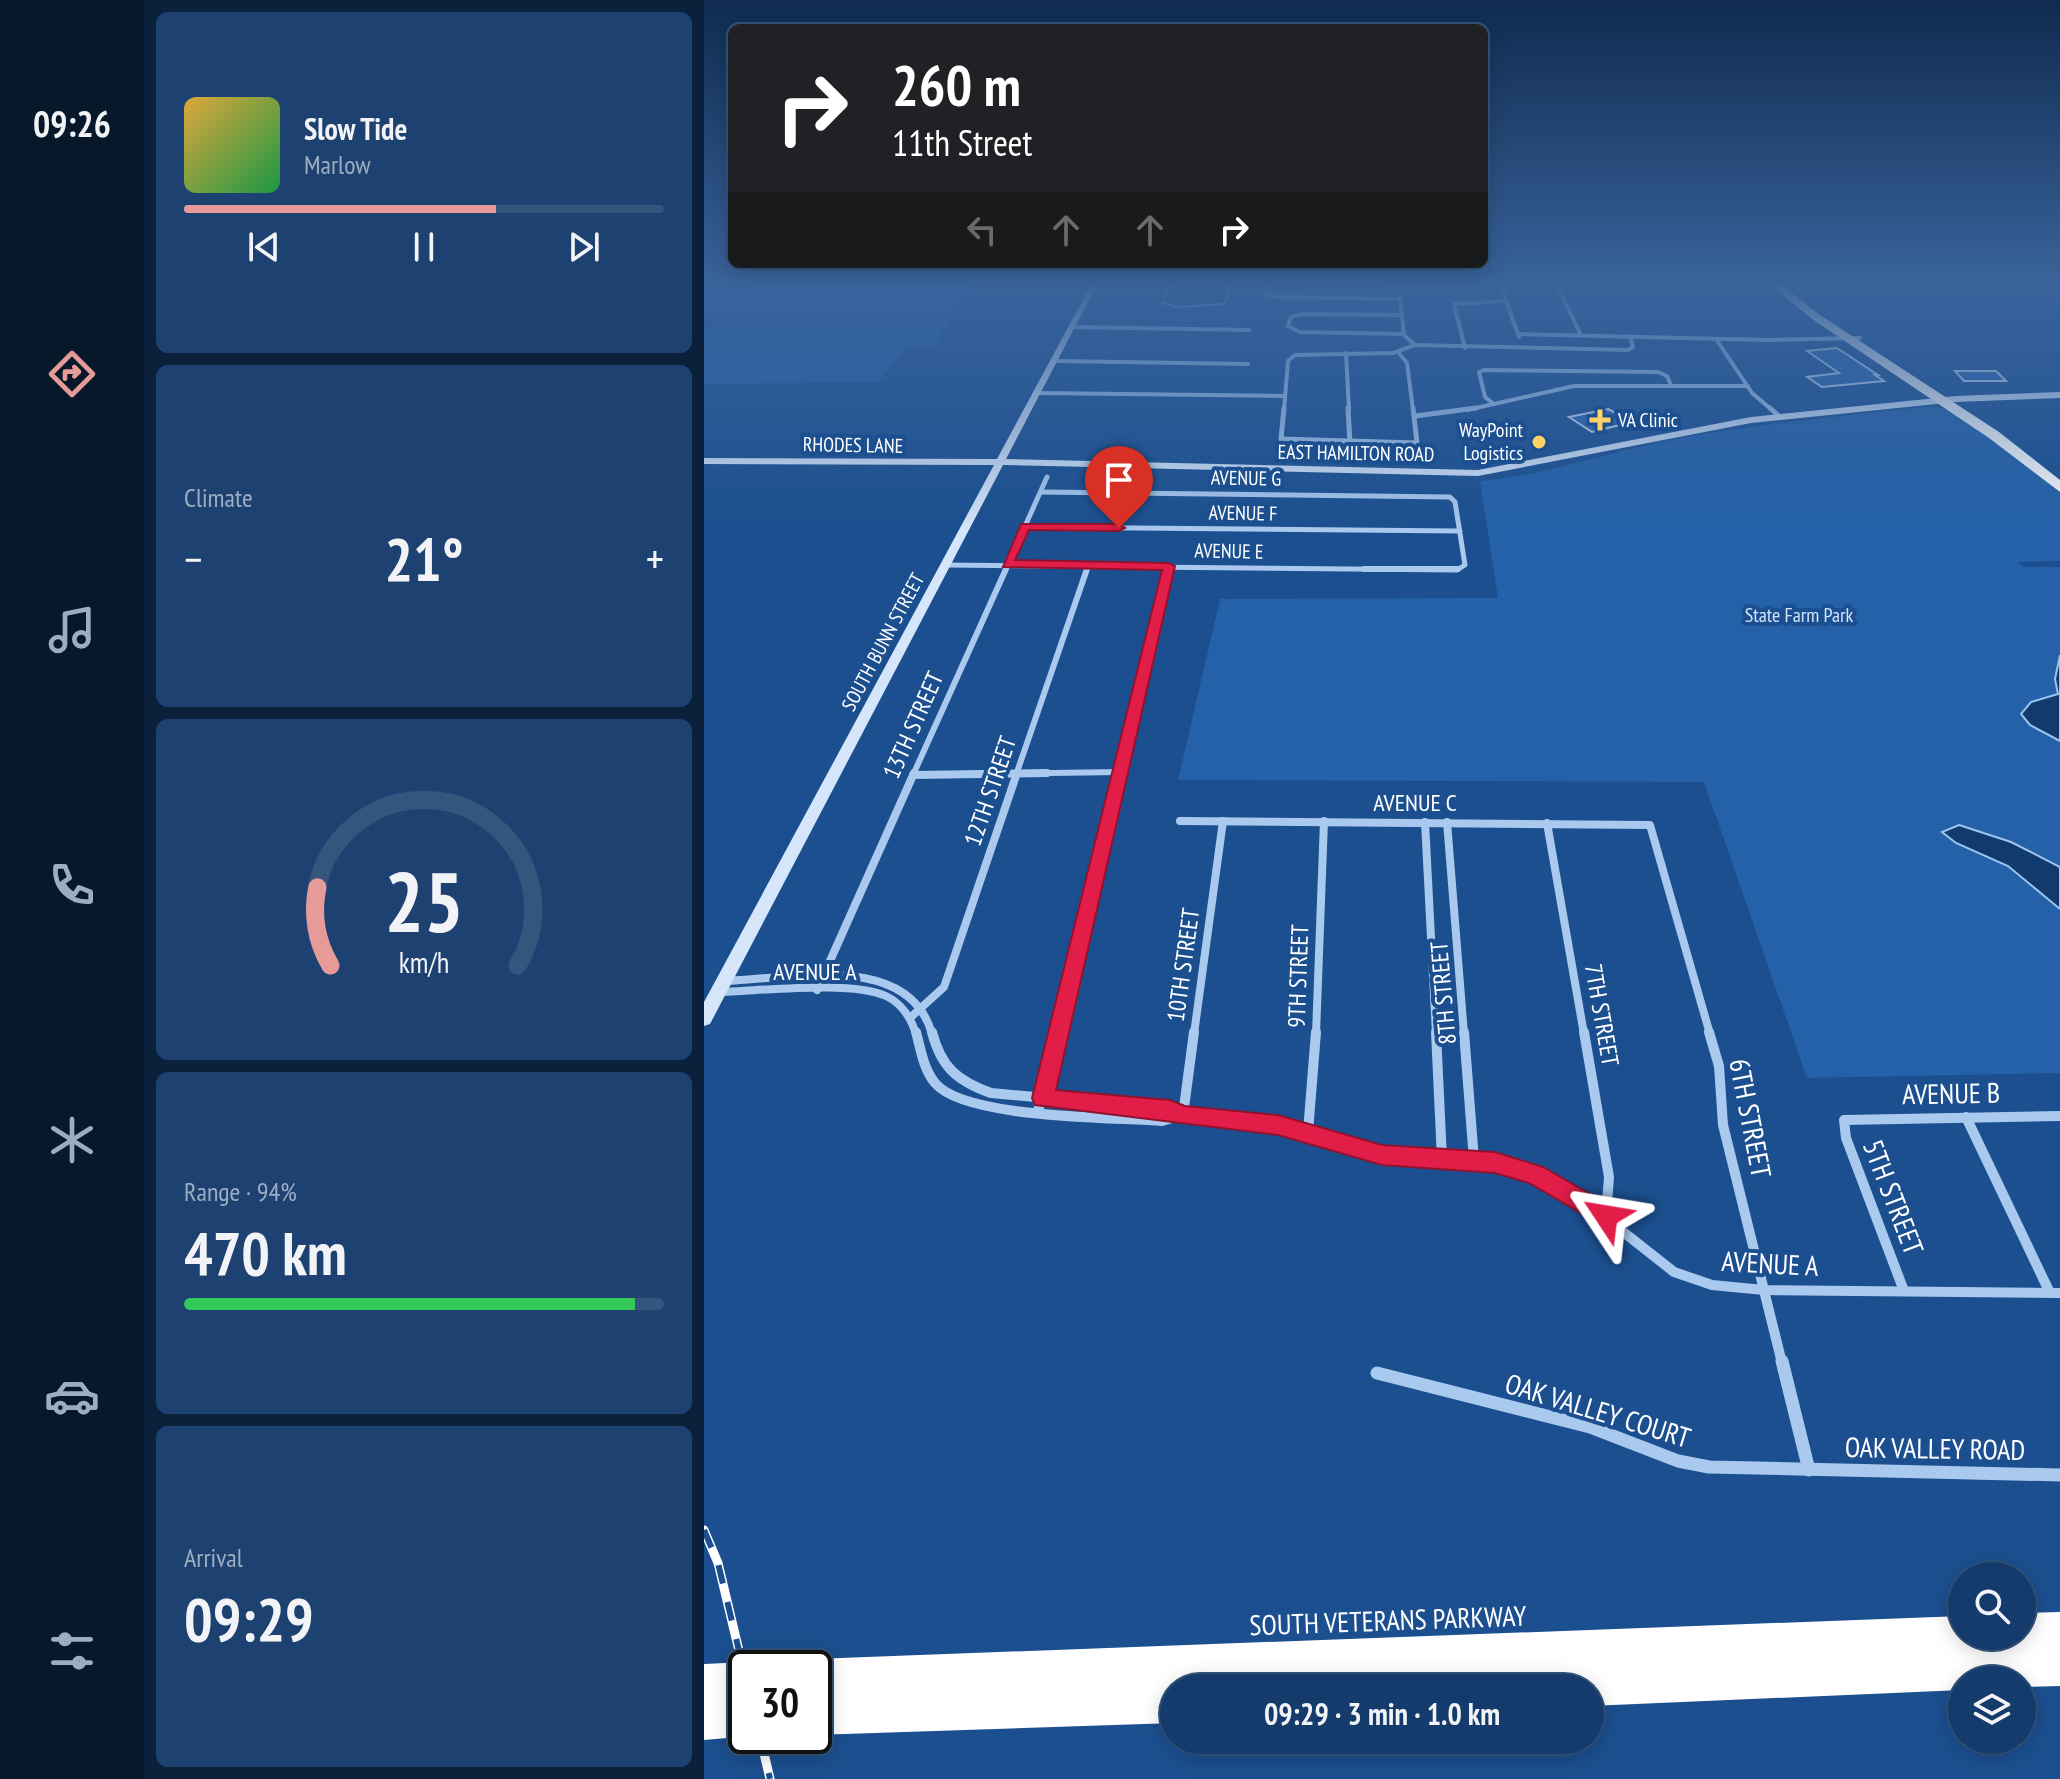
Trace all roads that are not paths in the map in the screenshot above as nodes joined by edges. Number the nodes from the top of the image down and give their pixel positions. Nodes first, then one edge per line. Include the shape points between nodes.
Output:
1 (1052, 366) edge
2 (1287, 366) edge
3 (1347, 366) edge
4 (1407, 366) edge
5 (1734, 366) edge
6 (1894, 366) edge
7 (1898, 366) edge
8 (1671, 385) junction
9 (1748, 386) junction
10 (1926, 389) junction
11 (1038, 393) junction
12 (2060, 395) edge
13 (1284, 396) junction
14 (1980, 397) junction
15 (1950, 400) junction
16 (1914, 403) junction
17 (1494, 404) junction
18 (1976, 412) junction
19 (1415, 416) junction
20 (1780, 417) junction
21 (1350, 444) junction
22 (704, 461) edge
23 (1002, 461) junction
24 (2060, 473) edge
25 (1047, 477) dead end
26 (2060, 487) edge
27 (1041, 492) junction
28 (1025, 527) junction
29 (1460, 531) junction
30 (1007, 564) junction
31 (946, 565) junction
32 (1088, 565) junction
33 (1169, 566) junction
34 (1120, 772) junction
35 (1017, 773) junction
36 (913, 775) junction
37 (1180, 821) dead end
38 (1223, 821) junction
39 (1324, 821) junction
40 (1425, 822) junction
41 (1447, 822) junction
42 (1547, 823) junction
43 (1650, 825) joint
44 (820, 985) junction
45 (722, 986) junction
46 (923, 1009) junction
47 (911, 1017) junction
48 (704, 1019) edge
49 (1043, 1098) junction
50 (1038, 1111) junction
51 (1183, 1115) junction
52 (2060, 1116) edge
53 (1966, 1117) junction
54 (1844, 1120) joint
55 (1308, 1132) junction
56 (1442, 1159) junction
57 (1474, 1160) junction
58 (1606, 1216) junction
59 (1764, 1290) junction
60 (1904, 1291) junction
61 (2055, 1293) edge
62 (1377, 1373) dead end
63 (1809, 1470) junction
64 (2060, 1475) edge
65 (1948, 1637) edge
66 (2048, 1638) edge
67 (1604, 1679) edge
68 (832, 1681) edge
69 (728, 1684) edge
70 (704, 1685) edge
71 (965, 1691) junction
72 (1160, 1701) edge
73 (832, 1711) edge
74 (728, 1718) edge
75 (704, 1719) edge

1 - 11 street, SOUTH BUNN STREET
2 - 13 street
3 - 21 street
4 - 19 street
5 - 9 street
6 - 10 highway
7 - 15 highway
8 - 9 street
8 - 17 street via 1567,387
8 - 17 street via 1658,372 1484,370 1479,372 1483,394
9 - 20 street
10 - 15 highway
10 - 16 highway via 1926,396
11 - 13 street
11 - 23 street, SOUTH BUNN STREET
12 - 14 street, EAST HAMILTON ROAD
13 - 21 street via 1284,441
14 - 15 street, EAST HAMILTON ROAD
14 - 18 highway via 1973,404
15 - 16 street, EAST HAMILTON ROAD
15 - 18 highway
15 - 26 highway
16 - 20 street, EAST HAMILTON ROAD
17 - 19 street
18 - 24 highway
19 - 21 street via 1419,440 1414,444
20 - 23 street, EAST HAMILTON ROAD via 1674,432 1478,473
22 - 23 street, RHODES LANE
23 - 31 street, SOUTH BUNN STREET
25 - 27 street, 13TH STREET
27 - 28 street, 13TH STREET
27 - 29 street, AVENUE G via 1452,497
28 - 29 street, AVENUE F
28 - 30 street, 13TH STREET
29 - 33 street, AVENUE E via 1463,569
30 - 31 street, AVENUE E
30 - 32 street, AVENUE E
30 - 36 street, 13TH STREET
31 - 45 street, SOUTH BUNN STREET
32 - 33 street, AVENUE E
32 - 35 street, 12TH STREET
33 - 34 street
34 - 35 street
34 - 49 street
35 - 36 street
35 - 46 street, 12TH STREET via 944,987
36 - 44 street, 13TH STREET
37 - 38 street, AVENUE C
38 - 39 street, AVENUE C
38 - 51 street, 10TH STREET
39 - 40 street, AVENUE C
39 - 55 street, 9TH STREET
40 - 41 street, AVENUE C
40 - 56 street, 8TH STREET
41 - 42 street, AVENUE C
41 - 57 street, 8TH STREET
42 - 43 street, AVENUE C
42 - 58 street, 7TH STREET via 1609,1177
43 - 59 street, 6TH STREET via 1719,1066 1723,1125
44 - 45 street, AVENUE A
44 - 46 street, AVENUE A via 883,981 909,993
44 - 47 street, AVENUE A via 880,993
45 - 48 street, SOUTH BUNN STREET
46 - 47 street, 12TH STREET
46 - 49 street, AVENUE A via 938,1056 952,1075 976,1089
47 - 50 street, AVENUE A via 924,1068 941,1089 985,1106
49 - 50 street
49 - 51 street, AVENUE A via 1170,1109
50 - 51 street, AVENUE A via 1162,1121
51 - 55 street, AVENUE A
52 - 53 street, AVENUE B
53 - 54 street, AVENUE B
53 - 61 street
54 - 60 street, 5TH STREET via 1846,1138
55 - 56 street, AVENUE A via 1382,1155
56 - 57 street, AVENUE A
57 - 58 street, AVENUE A via 1535,1174
58 - 59 street, AVENUE A via 1674,1272 1712,1285
59 - 60 street, AVENUE A
59 - 63 street, 6TH STREET
60 - 61 street, AVENUE A
62 - 63 street, OAK VALLEY COURT via 1601,1430 1678,1461
63 - 64 street, OAK VALLEY ROAD
65 - 71 highway, SOUTH VETERANS PARKWAY
66 - 67 highway
68 - 71 highway, SOUTH VETERANS PARKWAY
69 - 70 highway
71 - 72 highway, SOUTH VETERANS PARKWAY
71 - 73 highway, SOUTH VETERANS PARKWAY
74 - 75 highway

